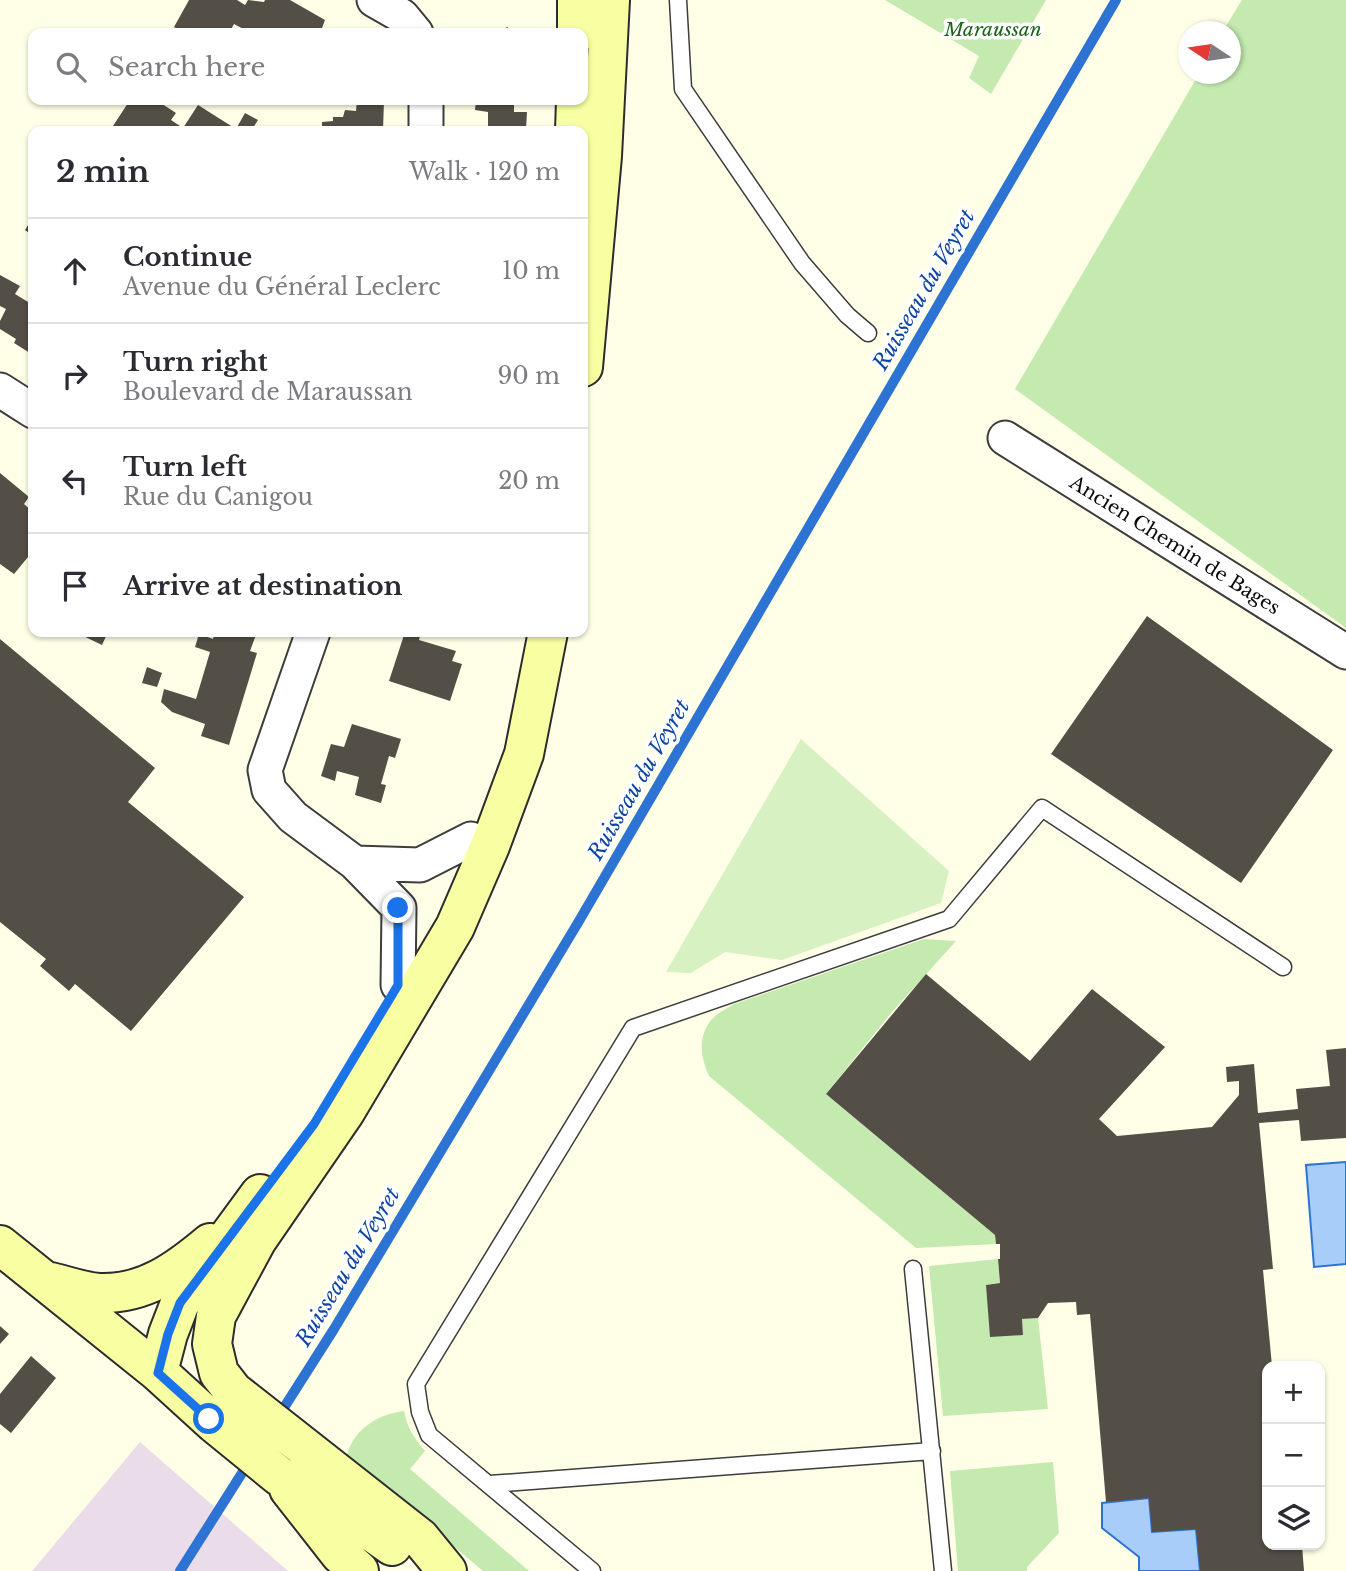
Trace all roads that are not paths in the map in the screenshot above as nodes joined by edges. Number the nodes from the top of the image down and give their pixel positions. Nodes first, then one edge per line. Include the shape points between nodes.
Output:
1 (374, 0) edge
2 (577, 0) edge
3 (610, 0) edge
4 (678, 0) edge
5 (412, 28) edge
6 (577, 28) edge
7 (426, 105) edge
8 (576, 105) edge
9 (426, 126) edge
10 (575, 126) edge
11 (588, 311) edge
12 (867, 333) dead end
13 (0, 390) edge
14 (28, 408) edge
15 (1005, 438) dead end
16 (311, 637) edge
17 (527, 637) edge
18 (547, 637) edge
19 (1346, 652) edge
20 (471, 839) junction
21 (355, 863) junction
22 (1283, 967) dead end
23 (398, 985) junction
24 (246, 1212) junction
25 (0, 1245) edge
26 (913, 1269) dead end
27 (44, 1280) junction
28 (158, 1373) junction
29 (932, 1451) junction
30 (279, 1476) junction
31 (490, 1484) junction
32 (350, 1565) edge
33 (429, 1571) edge
34 (447, 1571) edge
35 (592, 1571) edge
36 (943, 1571) edge

1 - 5 street via 402,16
2 - 6 main road
3 - 11 main road
4 - 12 lane via 683,89 802,263
7 - 9 street
8 - 10 main road
13 - 14 street
15 - 19 street, Ancien Chemin de Bages
16 - 21 street via 265,770 270,790 293,817
17 - 20 main road via 505,749
18 - 34 main road via 524,754 455,927 345,1112 257,1240 216,1317 212,1344 219,1373 233,1391 420,1538
20 - 21 street via 419,865
20 - 23 main road via 438,918
21 - 23 street via 398,908
22 - 31 lane via 1042,808 949,919 632,1028 416,1384 429,1434
23 - 24 main road via 314,1124
24 - 27 main road via 182,1266 140,1289 98,1293
24 - 28 main road via 180,1303
25 - 27 main road
26 - 29 lane
27 - 28 main road
28 - 30 main road
29 - 31 lane
29 - 36 lane
30 - 32 main road
30 - 33 main road via 338,1507
31 - 35 lane

